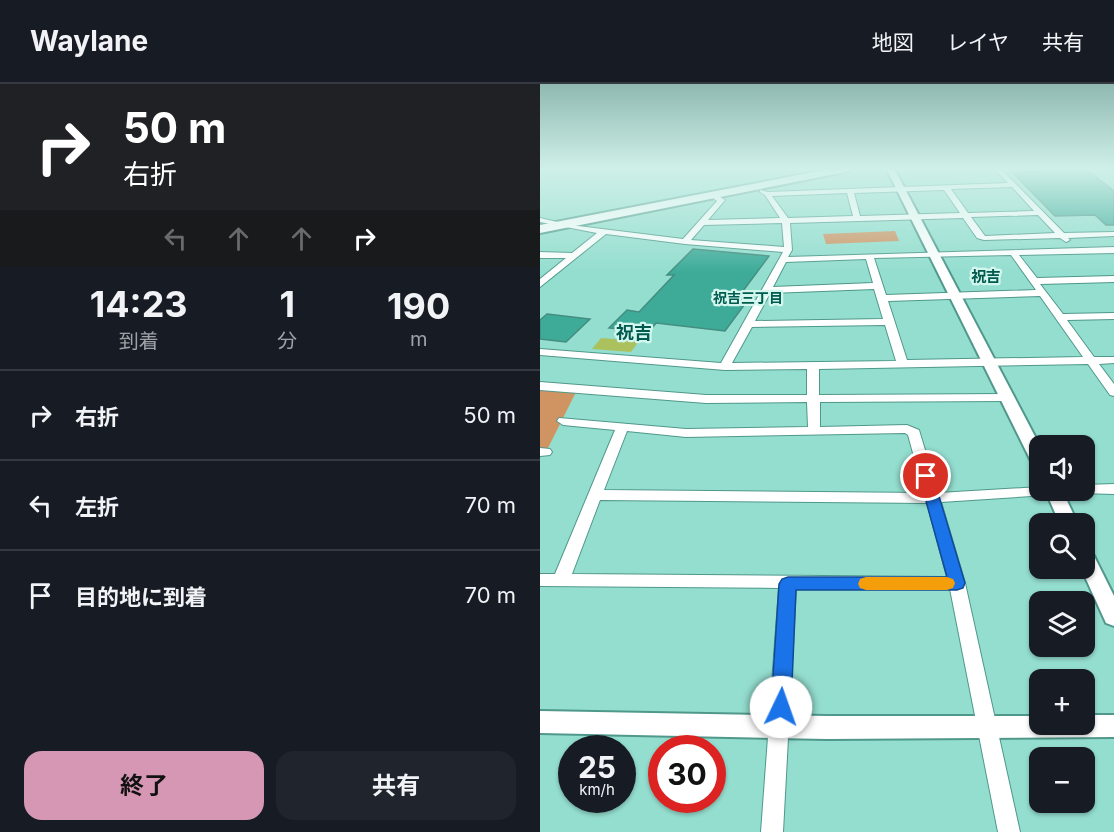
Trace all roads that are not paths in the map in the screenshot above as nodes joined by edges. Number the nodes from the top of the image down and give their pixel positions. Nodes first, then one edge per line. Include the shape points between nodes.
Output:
1 (668, 203) edge
2 (719, 203) edge
3 (773, 203) edge
4 (853, 203) edge
5 (908, 203) edge
6 (958, 203) edge
7 (1031, 203) edge
8 (1041, 213) junction
9 (967, 215) junction
10 (915, 217) junction
11 (857, 218) junction
12 (540, 220) edge
13 (786, 221) junction
14 (701, 223) junction
15 (564, 224) junction
16 (540, 229) edge
17 (606, 230) junction
18 (1114, 234) edge
19 (1063, 236) junction
20 (685, 242) junction
21 (788, 250) junction
22 (1114, 250) edge
23 (1077, 251) junction
24 (1013, 252) junction
25 (934, 254) junction
26 (540, 255) edge
27 (574, 256) junction
28 (869, 256) junction
29 (783, 260) junction
30 (1114, 279) edge
31 (1033, 281) junction
32 (540, 284) edge
33 (878, 286) junction
34 (767, 290) junction
35 (1042, 293) junction
36 (955, 297) junction
37 (881, 298) junction
38 (1114, 316) edge
39 (1060, 317) junction
40 (888, 322) junction
41 (749, 324) junction
42 (540, 352) edge
43 (1114, 360) edge
44 (1090, 361) junction
45 (902, 363) junction
46 (989, 363) junction
47 (813, 366) junction
48 (725, 367) junction
49 (540, 386) edge
50 (1114, 392) edge
51 (814, 397) junction
52 (1006, 397) junction
53 (563, 422) dead end
54 (622, 428) junction
55 (814, 431) junction
56 (1029, 442) edge
57 (1114, 489) edge
58 (1095, 490) edge
59 (1029, 492) edge
60 (595, 495) junction
61 (932, 498) junction
62 (1095, 578) edge
63 (540, 580) edge
64 (561, 580) junction
65 (957, 583) junction
66 (788, 584) junction
67 (1114, 617) edge
68 (540, 722) edge
69 (1114, 726) edge
70 (780, 728) junction
71 (989, 729) junction
72 (772, 832) edge
73 (1009, 832) edge

1 - 15 highway
2 - 14 street
3 - 13 street
4 - 11 street
5 - 10 street
6 - 9 street
7 - 8 street
8 - 9 street
8 - 19 street
9 - 10 street
9 - 19 street via 984,238
10 - 11 street
10 - 25 street
11 - 13 street
12 - 15 street
13 - 14 street
13 - 21 street
14 - 20 street
15 - 16 highway
15 - 17 street
17 - 20 street
17 - 27 street
18 - 19 street
19 - 23 street
20 - 21 street
21 - 29 street
22 - 23 street
23 - 24 street
24 - 25 street
24 - 31 street
25 - 28 street
25 - 36 street
26 - 27 street
27 - 32 street
28 - 29 street
28 - 33 street
29 - 34 street
30 - 31 street
31 - 35 street
33 - 34 street
33 - 37 street
34 - 41 street
35 - 36 street
35 - 39 street
36 - 37 street
36 - 46 street
37 - 40 street
38 - 39 street
39 - 44 street
40 - 41 street
40 - 45 street
41 - 48 street
42 - 48 street
43 - 44 street
44 - 46 street
44 - 50 street
45 - 46 street
45 - 47 street
46 - 52 street
47 - 48 street
47 - 51 street
49 - 51 street via 706,399
51 - 52 street
51 - 55 street
52 - 56 street
53 - 54 street
54 - 55 street via 686,433
54 - 60 street
55 - 61 street via 907,429 914,433
57 - 58 street
59 - 61 street
60 - 61 street
60 - 64 street
61 - 65 street
62 - 67 street
63 - 64 street
64 - 66 street
65 - 66 street
65 - 71 street
66 - 70 street
68 - 70 street
69 - 71 street
70 - 71 street
70 - 72 street
71 - 73 street

